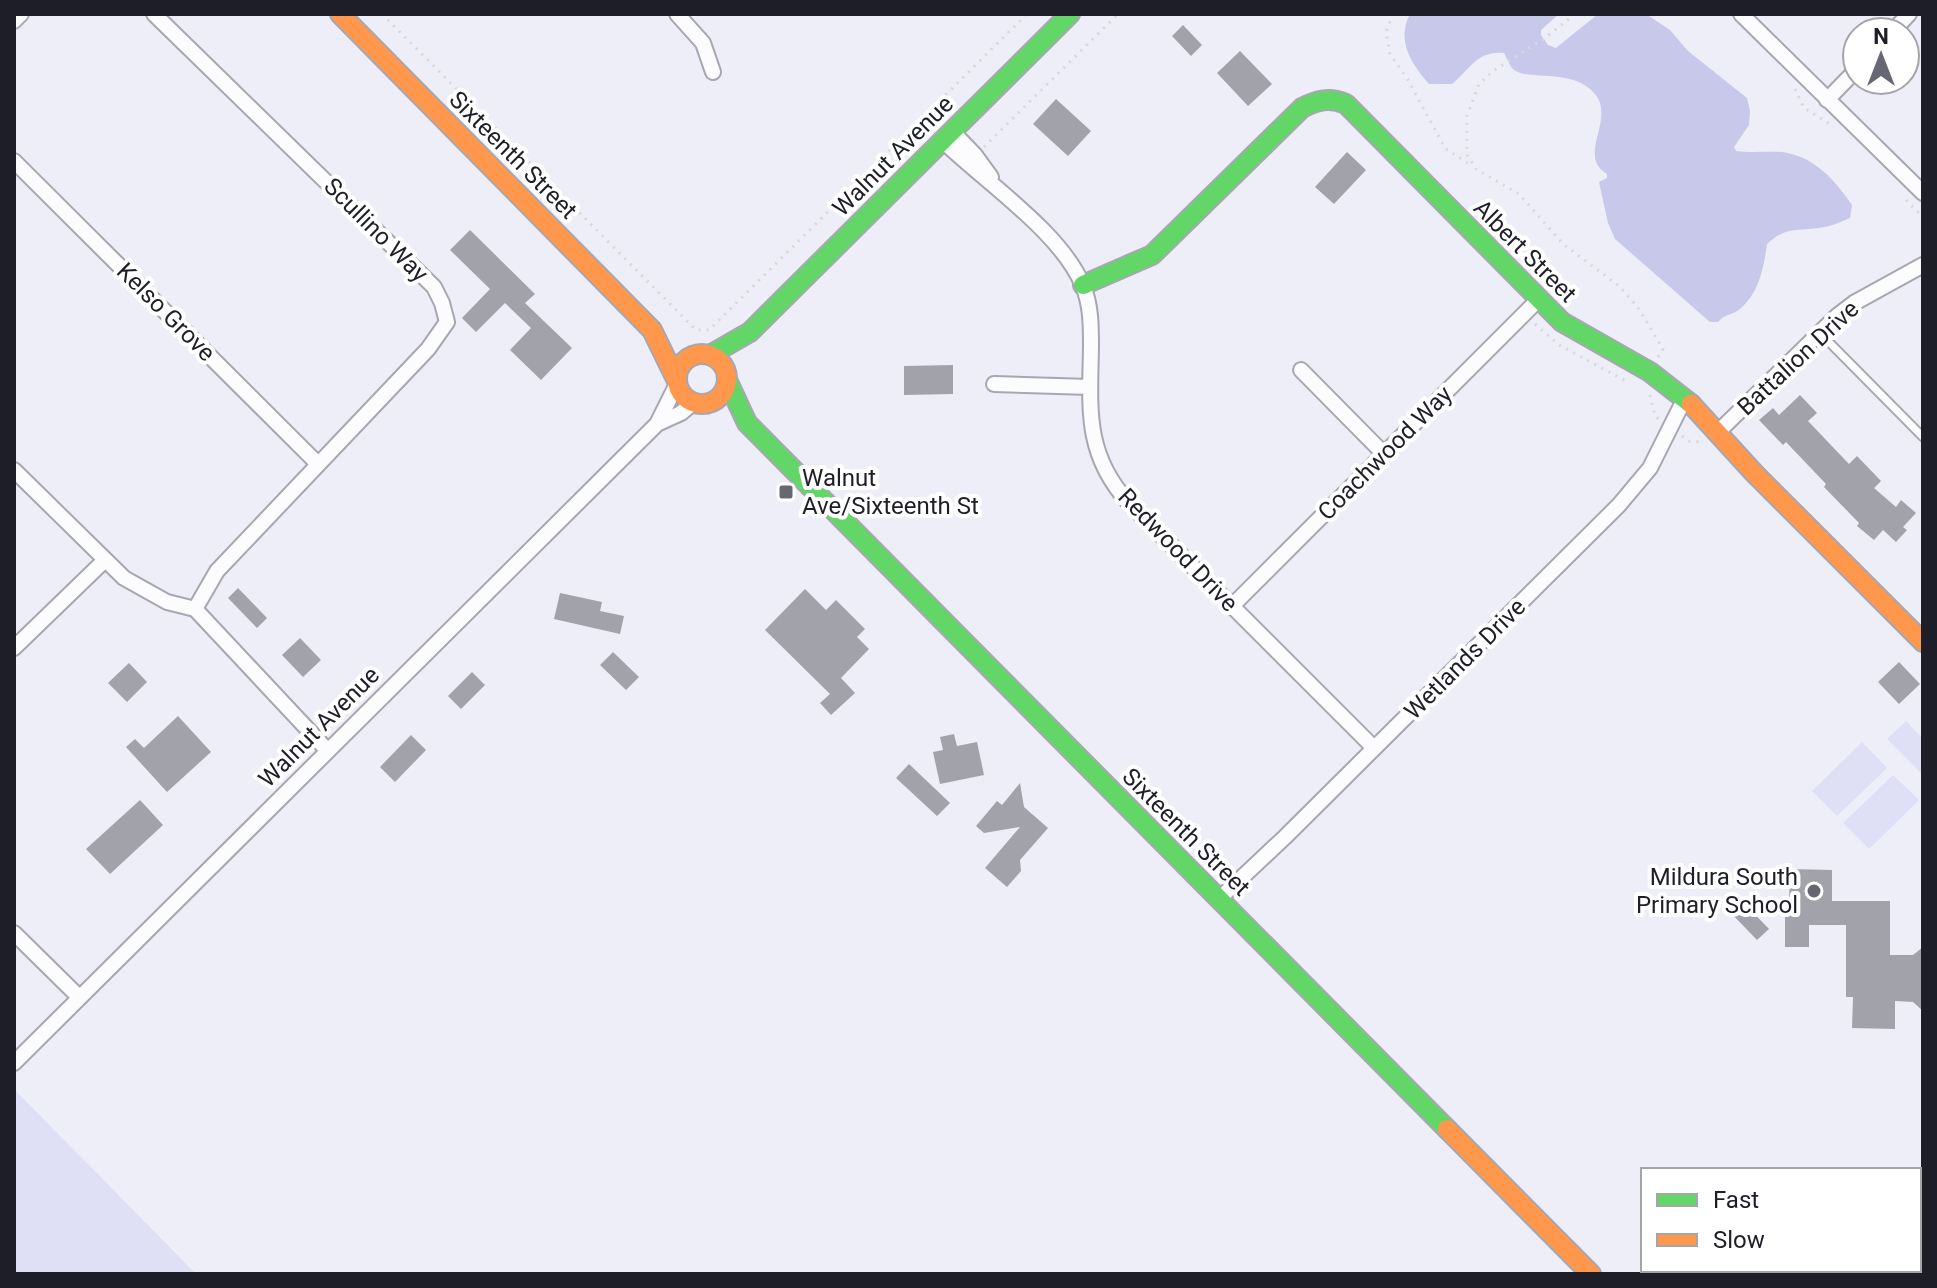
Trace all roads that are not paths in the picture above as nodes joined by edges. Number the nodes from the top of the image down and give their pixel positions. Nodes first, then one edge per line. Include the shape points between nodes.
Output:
1 (21, 14) edge
2 (154, 14) edge
3 (340, 14) edge
4 (677, 14) edge
5 (1070, 14) edge
6 (1741, 14) edge
7 (14, 21) edge
8 (713, 72) dead end
9 (1841, 86) edge
10 (1827, 100) junction
11 (948, 136) junction
12 (14, 161) edge
13 (1001, 191) junction
14 (1923, 193) edge
15 (1923, 265) edge
16 (1083, 285) junction
17 (1538, 300) junction
18 (652, 330) junction
19 (750, 332) junction
20 (1820, 333) junction
21 (703, 355) junction
22 (1301, 370) dead end
23 (727, 378) junction
24 (676, 381) junction
25 (994, 384) dead end
26 (1090, 387) junction
27 (1685, 398) junction
28 (700, 404) junction
29 (747, 423) junction
30 (657, 424) junction
31 (1923, 437) edge
32 (1713, 440) junction
33 (1384, 454) junction
34 (318, 464) junction
35 (14, 470) edge
36 (105, 560) junction
37 (1232, 606) junction
38 (195, 609) junction
39 (1923, 642) edge
40 (14, 648) edge
41 (1374, 748) junction
42 (328, 751) junction
43 (1218, 900) junction
44 (14, 933) edge
45 (79, 997) junction
46 (14, 1063) edge
47 (1591, 1274) edge

1 - 7 street
2 - 34 street, Scullino Way via 434,287 442,303 447,322 428,349
3 - 18 street, Sixteenth Street
4 - 8 street via 703,43
5 - 11 street, Walnut Avenue
6 - 10 street
9 - 10 street
10 - 14 street
11 - 13 street, Redwood Drive
11 - 13 street, Redwood Drive via 975,155
11 - 19 street, Walnut Avenue
12 - 34 street, Kelso Grove
13 - 16 street, Redwood Drive via 1066,257
15 - 20 street, Battalion Drive via 1854,303
16 - 17 street, Albert Street via 1152,255 1302,108 1331,99 1346,104
16 - 26 street, Redwood Drive via 1091,319
17 - 27 street, Albert Street via 1645,380
17 - 33 street, Coachwood Way
18 - 21 street, Sixteenth Street
18 - 24 street, Sixteenth Street
19 - 21 street, Walnut Avenue
19 - 23 street, Walnut Avenue
20 - 31 lane
20 - 32 street, Battalion Drive
21 - 23 street via 724,367
21 - 24 street via 682,364
22 - 33 street
23 - 28 street via 721,395
23 - 29 street, Sixteenth Street
24 - 28 street via 680,392
24 - 30 street, Walnut Avenue
25 - 26 street
26 - 37 street, Redwood Drive via 1093,439 1107,476
27 - 32 street, Albert Street
27 - 41 street, Wetlands Drive via 1650,468 1619,505
28 - 29 street, Sixteenth Street
28 - 30 street, Walnut Avenue
29 - 43 street, Sixteenth Street
30 - 42 street, Walnut Avenue
32 - 39 street, Albert Street via 1755,474
33 - 37 street, Coachwood Way
34 - 38 street, Scullino Way via 217,571
35 - 36 street
36 - 38 street via 124,578 167,602
36 - 40 street
37 - 41 street, Redwood Drive
38 - 42 street
41 - 43 street, Wetlands Drive
42 - 45 street, Walnut Avenue
43 - 47 street, Sixteenth Street
44 - 45 street
45 - 46 street, Walnut Avenue

